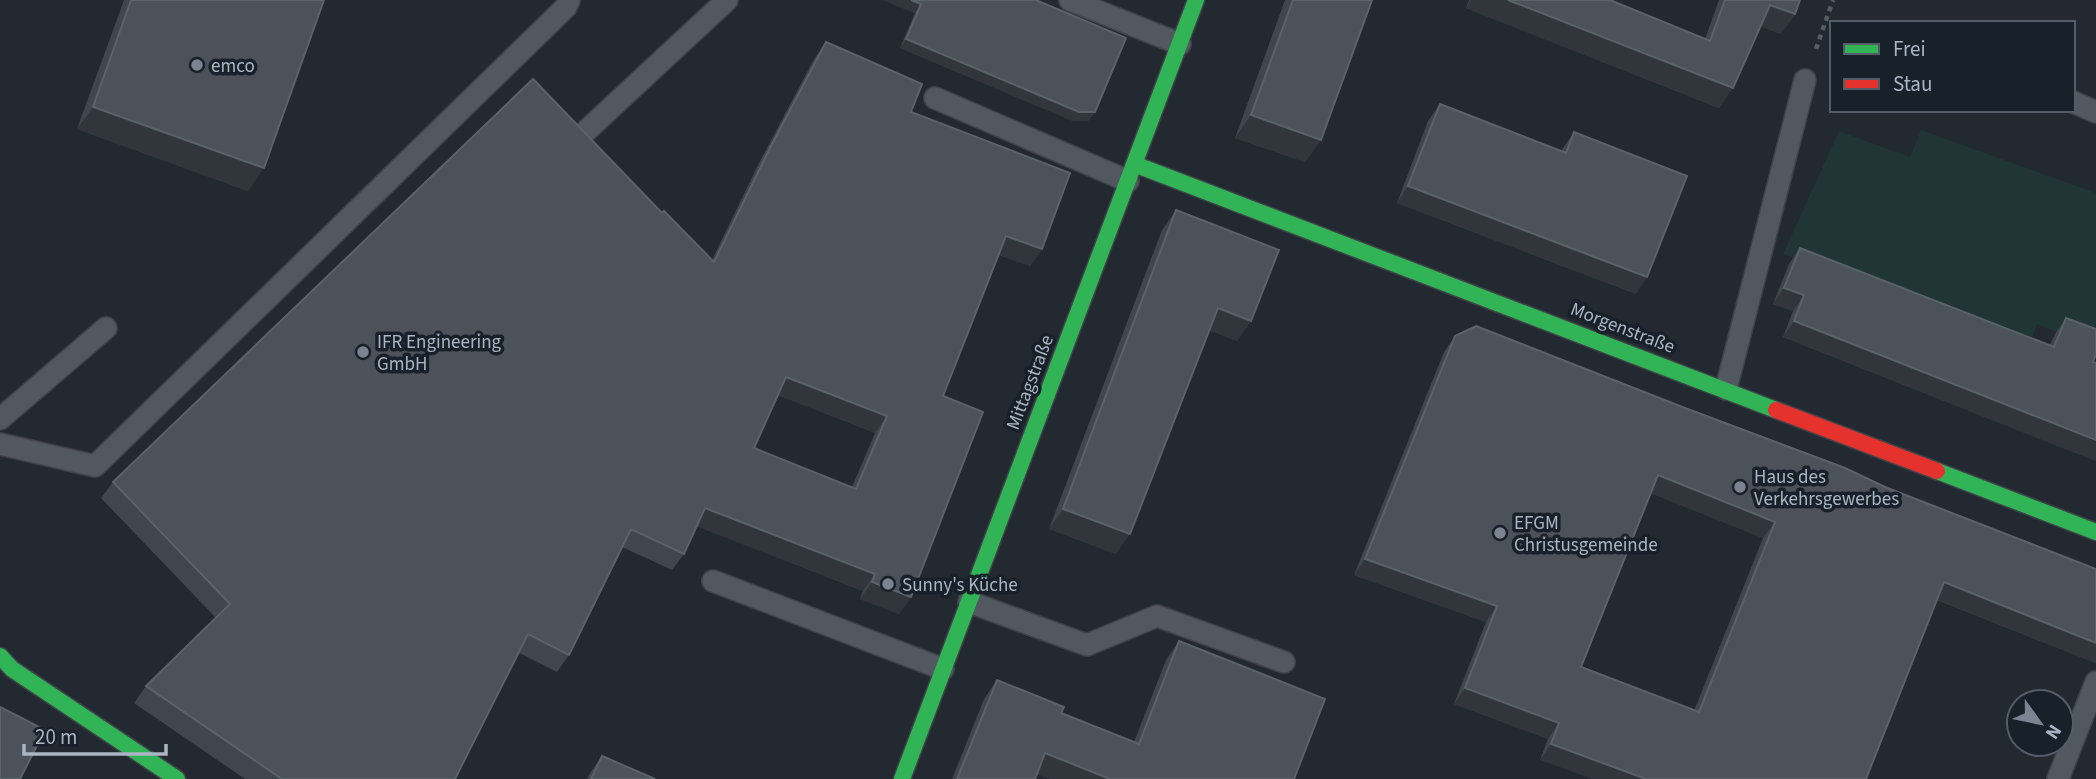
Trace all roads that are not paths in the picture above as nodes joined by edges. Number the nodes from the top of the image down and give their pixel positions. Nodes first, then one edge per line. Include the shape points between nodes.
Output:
1 (569, 0) edge
2 (727, 0) edge
3 (1070, 0) edge
4 (1196, 0) edge
5 (1180, 44) junction
6 (1805, 80) road end
7 (935, 98) dead end
8 (2075, 103) edge
9 (2096, 111) edge
10 (585, 132) edge
11 (1131, 172) junction
12 (106, 328) dead end
13 (1726, 389) junction
14 (0, 419) edge
15 (0, 444) edge
16 (2096, 532) edge
17 (713, 581) dead end
18 (969, 603) junction
19 (0, 656) edge
20 (1283, 662) dead end
21 (943, 669) junction
22 (2096, 682) edge
23 (177, 779) edge
24 (902, 779) edge
25 (2058, 779) edge

1 - 15 lane via 95,466
2 - 10 lane
3 - 5 lane
4 - 5 street, Mittagstraße
5 - 11 street, Mittagstraße
6 - 13 lane
7 - 11 lane
8 - 9 lane
11 - 13 street, Morgenstraße
11 - 18 street, Mittagstraße
12 - 14 lane
13 - 16 street, Morgenstraße
17 - 21 lane
18 - 20 lane via 1087,645 1157,616
18 - 21 street, Mittagstraße
19 - 23 street via 12,669
21 - 24 street, Mittagstraße
22 - 25 lane

